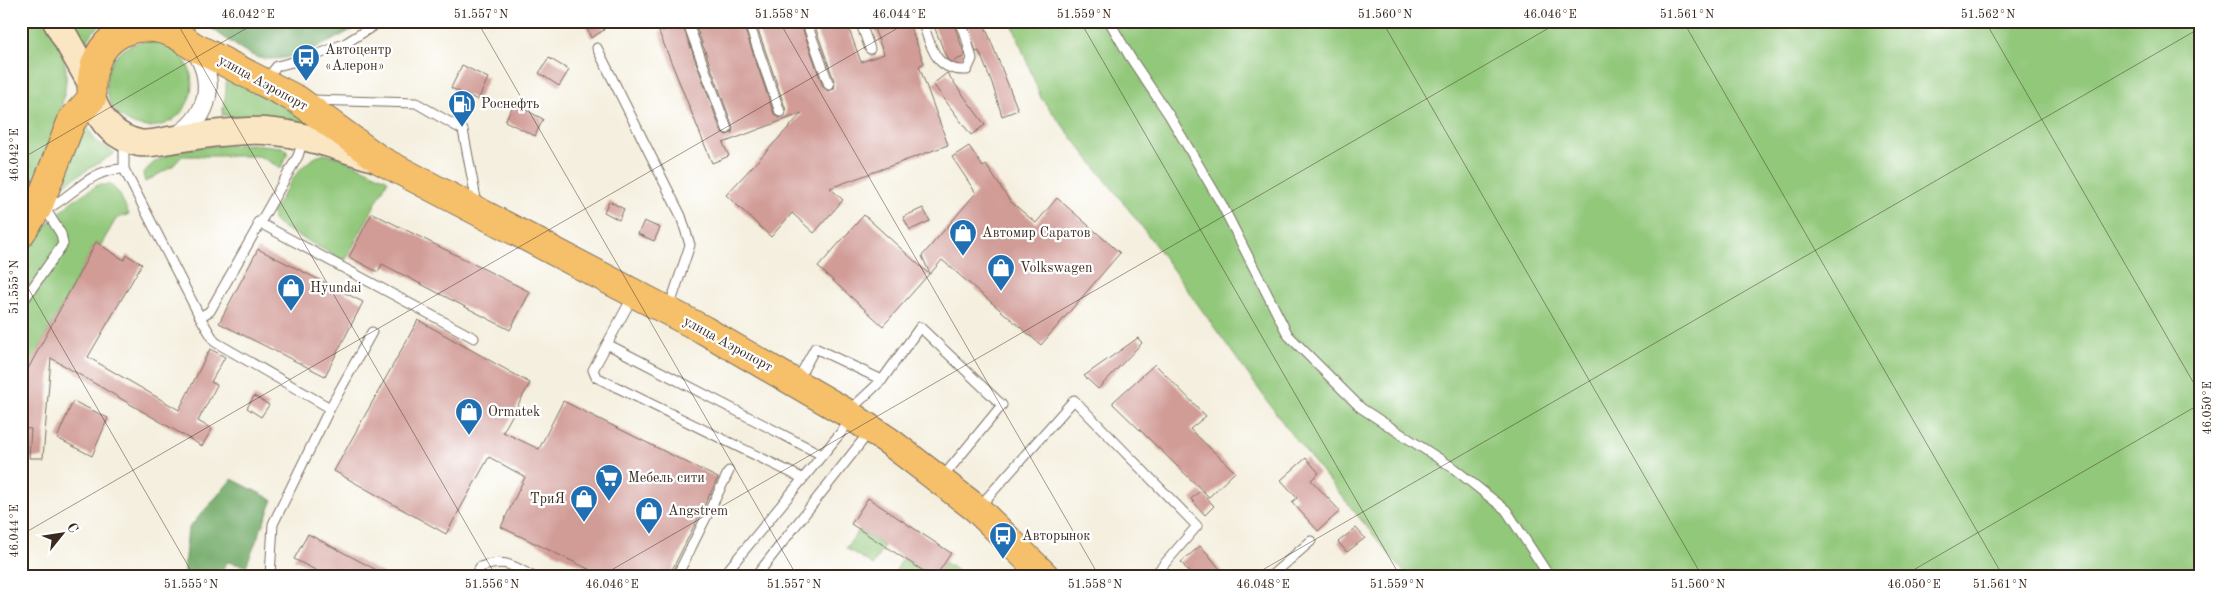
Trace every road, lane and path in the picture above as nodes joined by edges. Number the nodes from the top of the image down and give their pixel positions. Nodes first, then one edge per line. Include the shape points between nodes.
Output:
1 (56, 21) edge
2 (381, 21) edge
3 (687, 21) edge
4 (748, 21) edge
5 (806, 21) edge
6 (860, 21) edge
7 (922, 21) edge
8 (959, 21) edge
9 (1109, 21) edge
10 (157, 24) edge
11 (193, 46) junction
12 (597, 48) dead end
13 (870, 49) dead end
14 (264, 82) junction
15 (829, 85) dead end
16 (92, 91) junction
17 (298, 100) junction
18 (780, 112) dead end
19 (727, 129) dead end
20 (124, 138) junction
21 (304, 138) junction
22 (173, 139) junction
23 (380, 160) junction
24 (124, 169) junction
25 (42, 209) junction
26 (479, 212) junction
27 (258, 222) junction
28 (21, 233) edge
29 (634, 294) junction
30 (21, 304) edge
31 (668, 311) junction
32 (200, 317) junction
33 (372, 332) dead end
34 (474, 338) dead end
35 (607, 344) junction
36 (882, 380) junction
37 (797, 382) junction
38 (330, 408) junction
39 (858, 420) junction
40 (822, 455) junction
41 (729, 471) dead end
42 (802, 478) junction
43 (940, 481) junction
44 (977, 510) junction
45 (1311, 541) dead end
46 (270, 576) edge
47 (476, 576) edge
48 (532, 576) edge
49 (677, 576) edge
50 (723, 576) edge
51 (756, 576) edge
52 (1044, 576) edge
53 (1154, 576) edge
54 (1270, 576) edge
55 (1550, 576) edge

1 - 16 main road, улица Аэропорт
2 - 14 lane via 346,43 312,57 277,66
3 - 19 lane
4 - 18 lane
5 - 15 lane
6 - 13 lane
7 - 8 lane via 936,58 945,67 967,70 972,59
9 - 55 lane via 1221,203 1288,334 1361,408 1452,467 1506,510
10 - 11 main road, улица Аэропорт via 179,34
10 - 16 main road, улица Аэропорт via 132,29 114,39 99,55
11 - 14 main road, улица Аэропорт
11 - 22 street, улица Аэропорт via 206,70 207,98 195,122
12 - 31 lane via 681,216 690,245
14 - 17 main road, улица Аэропорт
16 - 20 main road, улица Аэропорт via 104,122
16 - 25 main road via 72,120
17 - 23 main road, улица Аэропорт
17 - 26 lane via 416,103 463,130
20 - 22 main road, улица Аэропорт via 157,144
20 - 24 lane
21 - 22 main road, улица Аэропорт via 252,131
21 - 23 main road, улица Аэропорт
21 - 27 lane via 298,156
23 - 26 main road, улица Аэропорт
24 - 25 lane via 110,168 92,176
24 - 32 lane
25 - 28 main road
25 - 30 lane via 60,234 63,244
26 - 29 main road, улица Аэропорт
27 - 32 lane via 210,311
27 - 34 lane
29 - 31 main road, улица Аэропорт
29 - 35 lane
31 - 37 main road, улица Аэропорт
32 - 38 lane via 215,342
33 - 38 lane
35 - 40 lane
35 - 42 lane via 593,370 596,377
36 - 37 lane via 815,348
36 - 39 lane
36 - 43 lane via 920,328 1002,406
37 - 39 main road, улица Аэропорт
38 - 46 lane via 273,524
39 - 40 lane
39 - 43 main road, улица Аэропорт
39 - 51 lane
40 - 42 lane
41 - 49 lane
42 - 50 lane
43 - 44 main road, улица Аэропорт
44 - 52 main road, улица Аэропорт
44 - 53 lane via 1074,400 1196,526
45 - 54 lane
47 - 48 lane via 480,567 497,561

